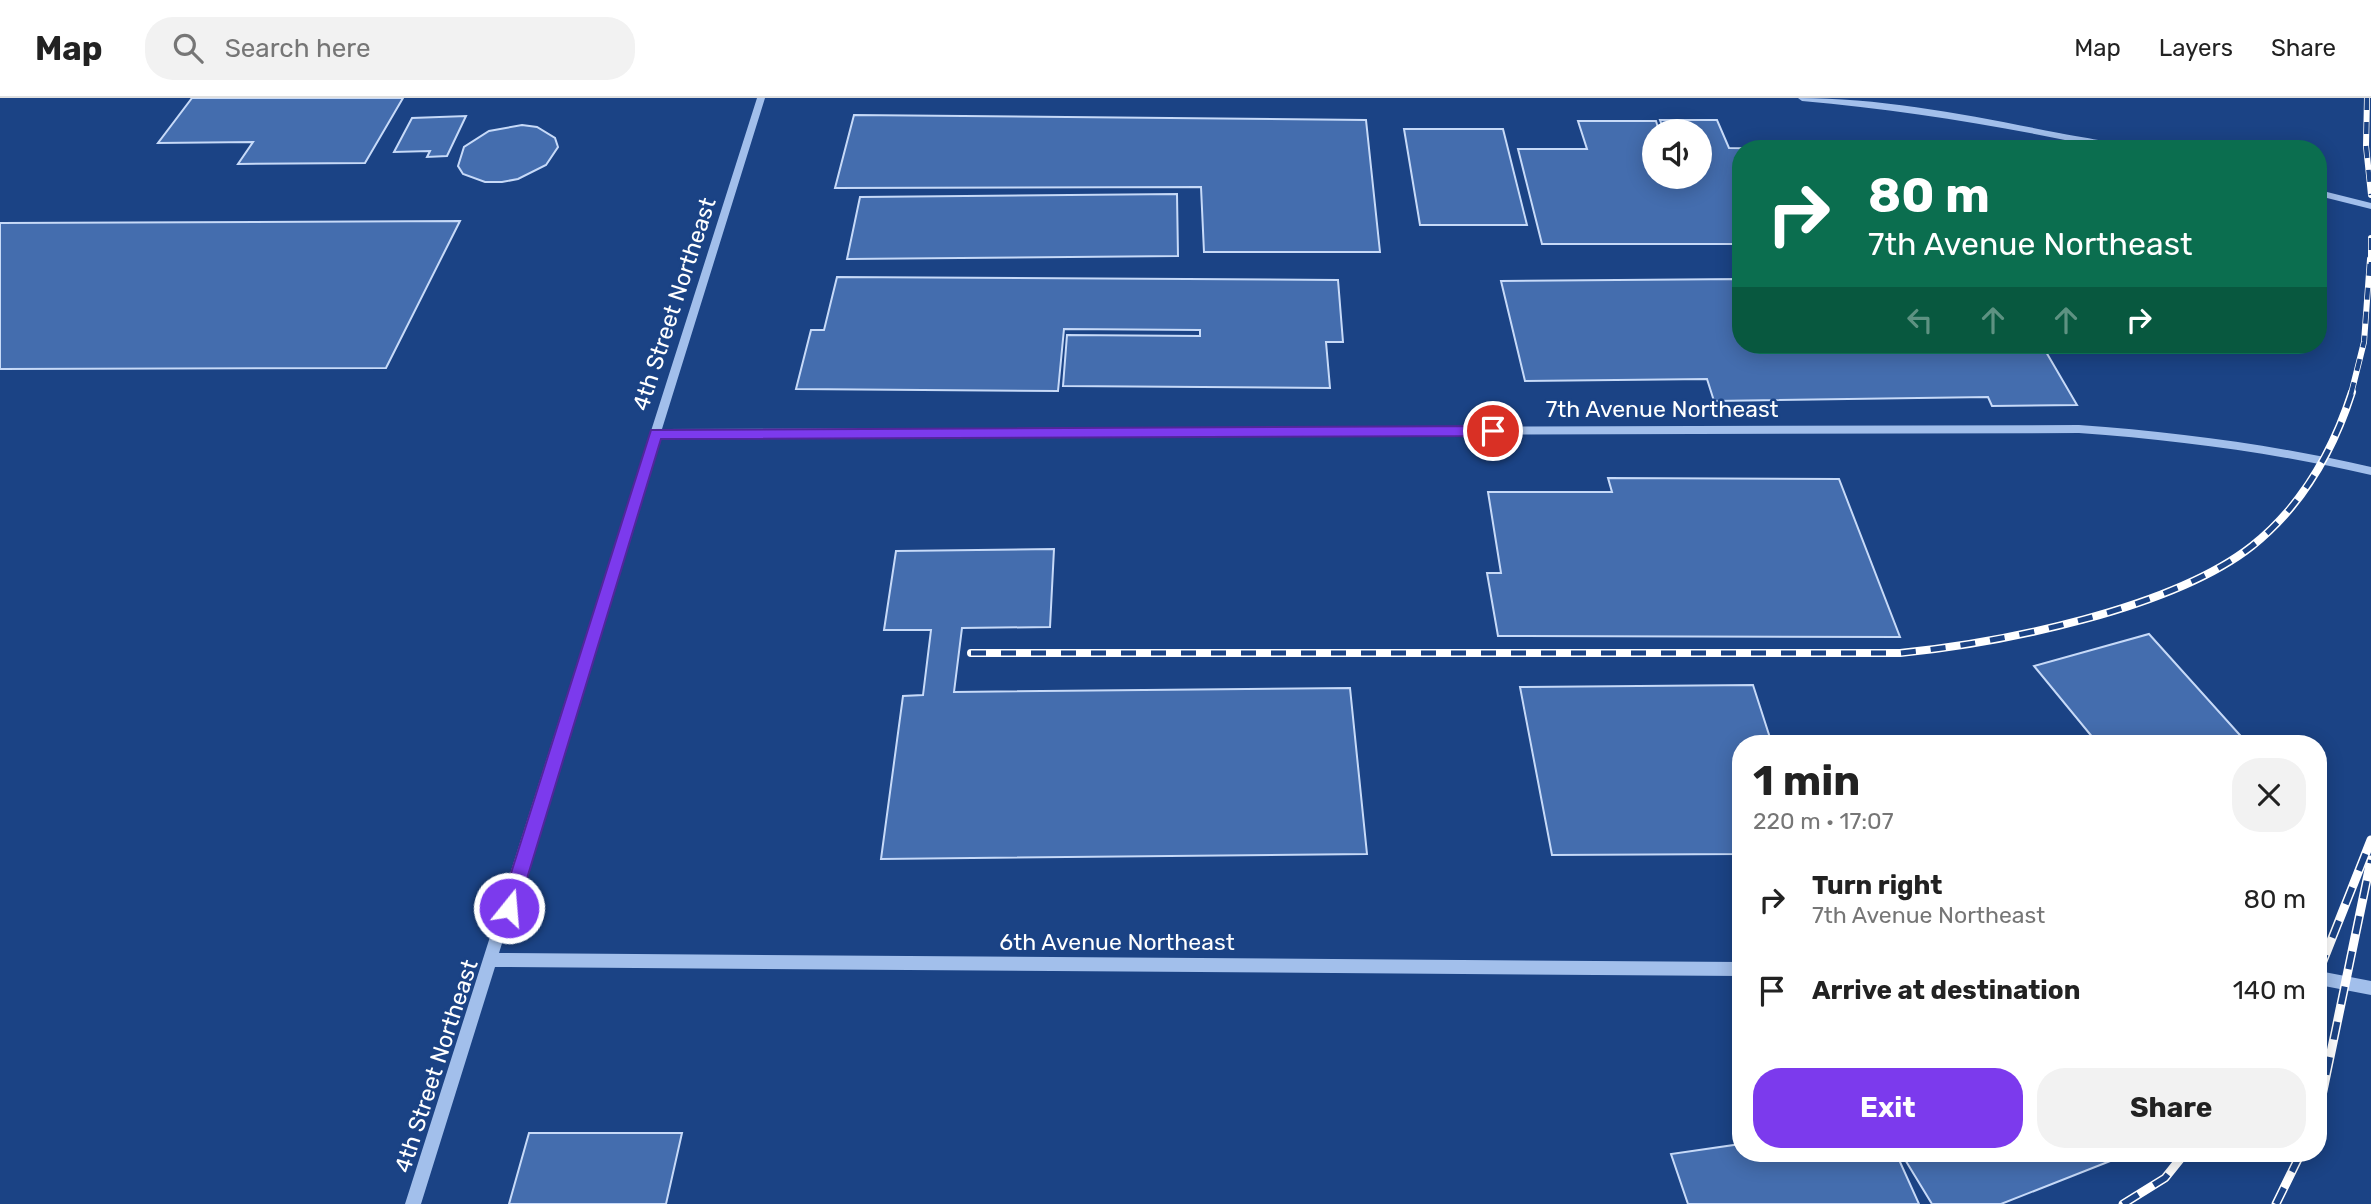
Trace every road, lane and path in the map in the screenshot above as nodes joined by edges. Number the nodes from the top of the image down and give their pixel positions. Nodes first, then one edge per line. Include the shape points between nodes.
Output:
1 (761, 98) edge
2 (1802, 98) edge
3 (2079, 140) edge
4 (2327, 195) edge
5 (2371, 206) edge
6 (656, 433) junction
7 (2371, 471) edge
8 (492, 960) junction
9 (1732, 969) edge
10 (2327, 980) edge
11 (2371, 988) edge
12 (414, 1204) edge

1 - 6 street, 4th Street Northeast
2 - 3 lane via 1896,108
4 - 5 street
6 - 7 street, 7th Avenue Northeast via 2079,429 2166,434
6 - 8 street, 4th Street Northeast
8 - 9 street, 6th Avenue Northeast
8 - 12 street, 4th Street Northeast
10 - 11 street

